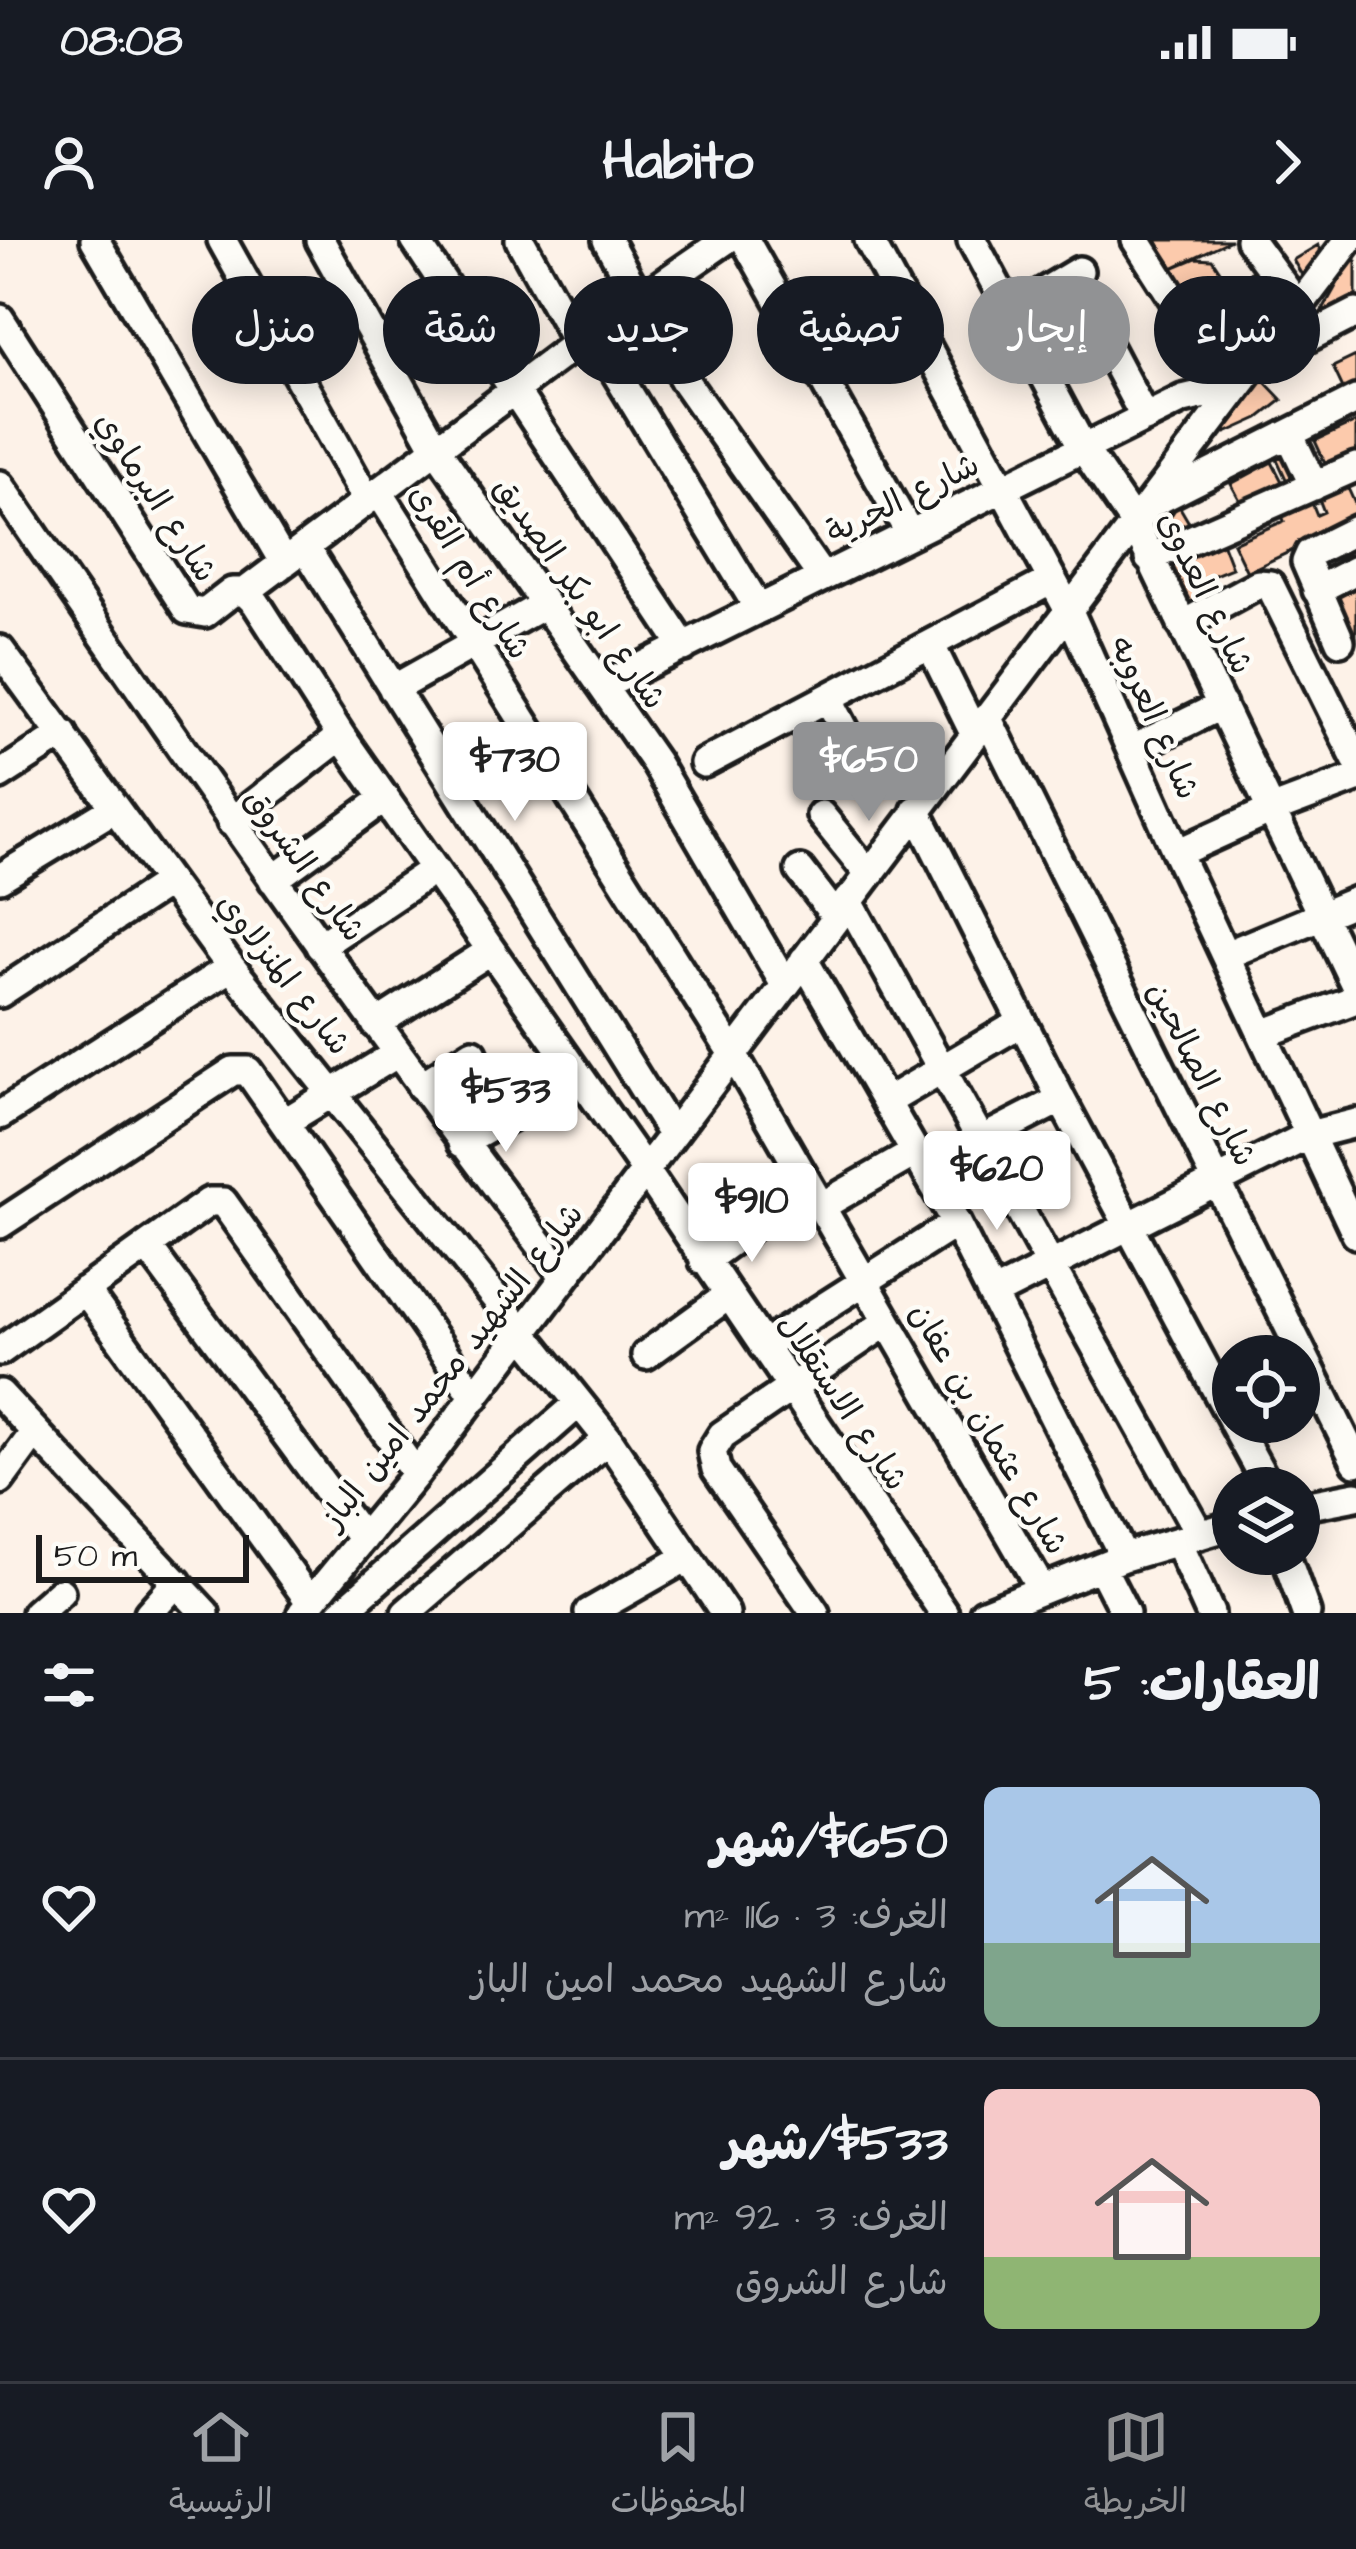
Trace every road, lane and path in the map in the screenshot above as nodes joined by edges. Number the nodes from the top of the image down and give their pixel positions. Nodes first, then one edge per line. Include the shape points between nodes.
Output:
1 (95, 240) edge
2 (222, 240) edge
3 (415, 240) edge
4 (520, 240) edge
5 (608, 240) edge
6 (869, 240) edge
7 (972, 240) edge
8 (1136, 240) edge
9 (1250, 240) edge
10 (1348, 240) edge
11 (729, 241) edge
12 (325, 242) edge
13 (1079, 271) dead end
14 (627, 276) edge
15 (676, 276) edge
16 (991, 276) edge
17 (1071, 276) edge
18 (1159, 276) edge
19 (1276, 276) edge
20 (1320, 277) edge
21 (564, 307) edge
22 (1356, 313) edge
23 (0, 319) edge
24 (1320, 333) edge
25 (564, 353) edge
26 (614, 384) edge
27 (687, 384) edge
28 (1049, 384) edge
29 (1127, 384) edge
30 (1224, 384) edge
31 (1239, 384) edge
32 (514, 390) junction
33 (1356, 400) edge
34 (1145, 418) junction
35 (1290, 436) junction
36 (1083, 448) junction
37 (437, 450) junction
38 (1356, 467) edge
39 (0, 485) edge
40 (1314, 486) junction
41 (1003, 488) junction
42 (373, 496) junction
43 (1141, 514) junction
44 (1356, 530) edge
45 (910, 534) junction
46 (294, 555) junction
47 (1150, 559) junction
48 (1356, 570) edge
49 (822, 577) junction
50 (1052, 580) junction
51 (1317, 590) junction
52 (244, 592) junction
53 (545, 604) junction
54 (759, 608) junction
55 (1068, 609) junction
56 (1182, 626) junction
57 (1348, 638) edge
58 (474, 644) junction
59 (930, 644) junction
60 (684, 647) junction
61 (1306, 657) junction
62 (4, 665) edge
63 (603, 686) junction
64 (393, 689) junction
65 (828, 698) junction
66 (1222, 705) junction
67 (980, 725) junction
68 (63, 734) junction
69 (341, 736) junction
70 (1131, 750) junction
71 (1356, 759) edge
72 (704, 763) dead end
73 (862, 763) dead end
74 (0, 775) edge
75 (1356, 778) edge
76 (385, 798) junction
77 (116, 808) junction
78 (1274, 809) junction
79 (916, 810) junction
80 (821, 815) dead end
81 (231, 823) junction
82 (1177, 853) junction
83 (433, 870) junction
84 (800, 870) dead end
85 (868, 873) junction
86 (0, 878) edge
87 (273, 880) junction
88 (169, 882) junction
89 (1356, 901) edge
90 (842, 909) junction
91 (1323, 914) junction
92 (320, 946) junction
93 (490, 951) junction
94 (1226, 955) junction
95 (803, 960) junction
96 (231, 967) junction
97 (785, 985) junction
98 (1356, 987) edge
99 (0, 992) edge
100 (1356, 1000) edge
101 (1022, 1022) junction
102 (376, 1024) junction
103 (1263, 1034) junction
104 (398, 1053) junction
105 (473, 1053) dead end
106 (733, 1054) junction
107 (942, 1069) junction
108 (421, 1086) junction
109 (335, 1094) junction
110 (1061, 1099) junction
111 (886, 1102) junction
112 (520, 1111) dead end
113 (0, 1115) edge
114 (285, 1122) junction
115 (1356, 1123) edge
116 (672, 1134) junction
117 (1310, 1135) junction
118 (981, 1139) junction
119 (462, 1143) junction
120 (920, 1161) junction
121 (646, 1170) junction
122 (1217, 1181) junction
123 (820, 1207) junction
124 (763, 1218) dead end
125 (956, 1223) junction
126 (0, 1224) edge
127 (1129, 1226) junction
128 (1356, 1234) edge
129 (147, 1246) junction
130 (704, 1261) junction
131 (1051, 1266) junction
132 (565, 1277) junction
133 (863, 1282) junction
134 (85, 1290) junction
135 (729, 1295) junction
136 (992, 1295) junction
137 (887, 1322) junction
138 (522, 1333) junction
139 (763, 1346) junction
140 (0, 1351) edge
141 (646, 1355) dead end
142 (1212, 1382) edge
143 (791, 1388) junction
144 (0, 1394) edge
145 (475, 1397) junction
146 (579, 1403) junction
147 (35, 1432) junction
148 (608, 1439) junction
149 (1356, 1462) edge
150 (416, 1474) junction
151 (0, 1480) edge
152 (1356, 1496) edge
153 (1320, 1503) edge
154 (1212, 1532) edge
155 (363, 1539) junction
156 (1189, 1539) junction
157 (687, 1557) junction
158 (1112, 1562) junction
159 (1292, 1575) edge
160 (177, 1582) junction
161 (60, 1592) dead end
162 (1031, 1600) edge
163 (307, 1608) edge
164 (37, 1613) edge
165 (149, 1613) edge
166 (205, 1613) edge
167 (341, 1613) edge
168 (406, 1613) edge
169 (589, 1613) edge
170 (725, 1613) edge
171 (815, 1613) edge
172 (944, 1613) edge
173 (984, 1613) edge
174 (1125, 1613) edge
175 (1210, 1613) edge
176 (1306, 1613) edge

1 - 46 street
2 - 42 street, شارع أم القرى
3 - 32 street
4 - 21 street
5 - 14 street
6 - 41 street, شارع العروبه
7 - 16 street, شارع العدوى
8 - 18 street
9 - 19 street
10 - 20 street, شارع الشهيد محمد امين الباز
11 - 15 street
11 - 45 street
12 - 37 street, شارع ابو بكر الصديق
13 - 17 street
22 - 24 street
23 - 52 street, شارع البرماوي via 187,610 205,613
25 - 32 street
26 - 54 street
27 - 49 street
28 - 36 street, شارع العدوى
29 - 34 street
30 - 34 street, شارع الحرية
31 - 43 street, شارع الشهيد محمد امين الباز
32 - 37 street
32 - 60 street
33 - 35 street
34 - 36 street, شارع الحرية
35 - 40 street
35 - 43 street
36 - 41 street, شارع الحرية
36 - 43 street, شارع العدوى
37 - 42 street
37 - 53 street, شارع ابو بكر الصديق
38 - 40 street
39 - 81 street, شارع الشروق
40 - 47 street
41 - 45 street, شارع الحرية
41 - 50 street, شارع العروبه
42 - 46 street
42 - 58 street, شارع أم القرى
43 - 47 street, شارع العدوى
43 - 55 street, شارع الشهيد محمد امين الباز
44 - 51 street via 1307,557
45 - 49 street, شارع الحرية
46 - 52 street
46 - 64 street
47 - 56 street, شارع العدوى
48 - 51 street
49 - 54 street, شارع الحرية
50 - 55 street, شارع العروبه
50 - 59 street
51 - 57 street
52 - 69 street, شارع البرماوي
53 - 58 street
53 - 63 street, شارع ابو بكر الصديق
54 - 60 street, شارع الحرية
55 - 67 street, شارع الشهيد محمد امين الباز
55 - 70 street, شارع العروبه
56 - 61 street via 1265,583
56 - 66 street, شارع العدوى
57 - 61 street
58 - 64 street
58 - 106 street, شارع أم القرى
59 - 65 street
59 - 67 street, شارع الصالحين
60 - 63 street, شارع الحرية
61 - 71 street
62 - 68 street, شارع المنزلاوي
63 - 97 street, شارع ابو بكر الصديق
64 - 116 street
65 - 72 street
65 - 73 street
66 - 70 street
66 - 78 street, شارع العدوى
67 - 79 street, شارع الشهيد محمد امين الباز
67 - 122 street, شارع الصالحين via 1102,919
68 - 74 street
68 - 77 street, شارع المنزلاوي
69 - 76 street, شارع البرماوي
69 - 81 street
70 - 82 street, شارع العروبه
75 - 78 street
76 - 83 street, شارع البرماوي
76 - 87 street
77 - 86 street
77 - 88 street, شارع المنزلاوي
78 - 82 street
78 - 91 street, شارع العدوى
79 - 85 street, شارع الشهيد محمد امين الباز
79 - 101 street
80 - 85 street
81 - 87 street, شارع الشروق
82 - 94 street, شارع العروبه
83 - 92 street
83 - 93 street, شارع البرماوي
84 - 90 street
85 - 90 street, شارع الشهيد محمد امين الباز
87 - 92 street, شارع الشروق
88 - 96 street, شارع المنزلاوي
88 - 99 street
89 - 91 street
90 - 95 street, شارع الشهيد محمد امين الباز
90 - 107 street
91 - 94 street
91 - 98 street, شارع العدوى
92 - 102 street, شارع الشروق
93 - 102 street
93 - 121 street, شارع البرماوي
94 - 103 street, شارع العروبه
95 - 97 street, شارع الشهيد محمد امين الباز
95 - 111 street
96 - 109 street, شارع المنزلاوي
96 - 113 street
97 - 106 street, شارع الشهيد محمد امين الباز
100 - 103 street
101 - 107 street
101 - 110 street
102 - 104 street, شارع الشروق
103 - 117 street, شارع العروبه
104 - 108 street, شارع الشروق
104 - 109 street
105 - 108 street
106 - 116 street, شارع الشهيد محمد امين الباز
106 - 123 street, شارع عثمان بن عفان
107 - 111 street
107 - 118 street
108 - 119 street, شارع الشروق
109 - 114 street
109 - 138 street, شارع المنزلاوي
110 - 118 street
110 - 127 street
111 - 120 street
112 - 119 street
114 - 126 street via 252,1074 233,1071
114 - 145 street
115 - 117 street
116 - 121 street, شارع الشهيد محمد امين الباز
117 - 122 street
117 - 128 street, شارع العروبه
118 - 120 street
118 - 131 street
119 - 132 street, شارع الشروق
120 - 123 street
120 - 125 street
121 - 130 street, شارع الاستقلال
121 - 132 street, شارع الشهيد محمد امين الباز
122 - 127 street
122 - 149 street, شارع الصالحين
123 - 133 street, شارع عثمان بن عفان
124 - 130 street
125 - 133 street
125 - 136 street
127 - 131 street
127 - 142 street
129 - 134 street
129 - 150 street via 209,1202 228,1206
129 - 155 street
130 - 135 street, شارع الاستقلال
131 - 136 street
131 - 156 street
132 - 138 street, شارع الشهيد محمد امين الباز
133 - 137 street, شارع عثمان بن عفان
133 - 139 street
134 - 140 street
134 - 163 street
135 - 139 street, شارع الاستقلال
135 - 141 street
136 - 158 street
137 - 143 street
137 - 162 street, شارع عثمان بن عفان
138 - 145 street, شارع الشهيد محمد امين الباز
138 - 146 street, شارع المنزلاوي
139 - 143 street, شارع الاستقلال
143 - 171 street via 722,1435 712,1451
143 - 172 street, شارع الاستقلال
144 - 147 street
145 - 150 street, شارع الشهيد محمد امين الباز
146 - 148 street, شارع المنزلاوي
146 - 167 street
147 - 151 street
147 - 160 street
148 - 157 street, شارع المنزلاوي
148 - 168 street
150 - 155 street, شارع الشهيد محمد امين الباز
152 - 153 street
154 - 156 street
155 - 163 street, شارع الشهيد محمد امين الباز
156 - 158 street
156 - 175 street
157 - 169 street
157 - 170 street, شارع المنزلاوي
158 - 162 street
158 - 174 street
159 - 176 street
160 - 165 street
160 - 166 street
161 - 164 street
162 - 173 street

